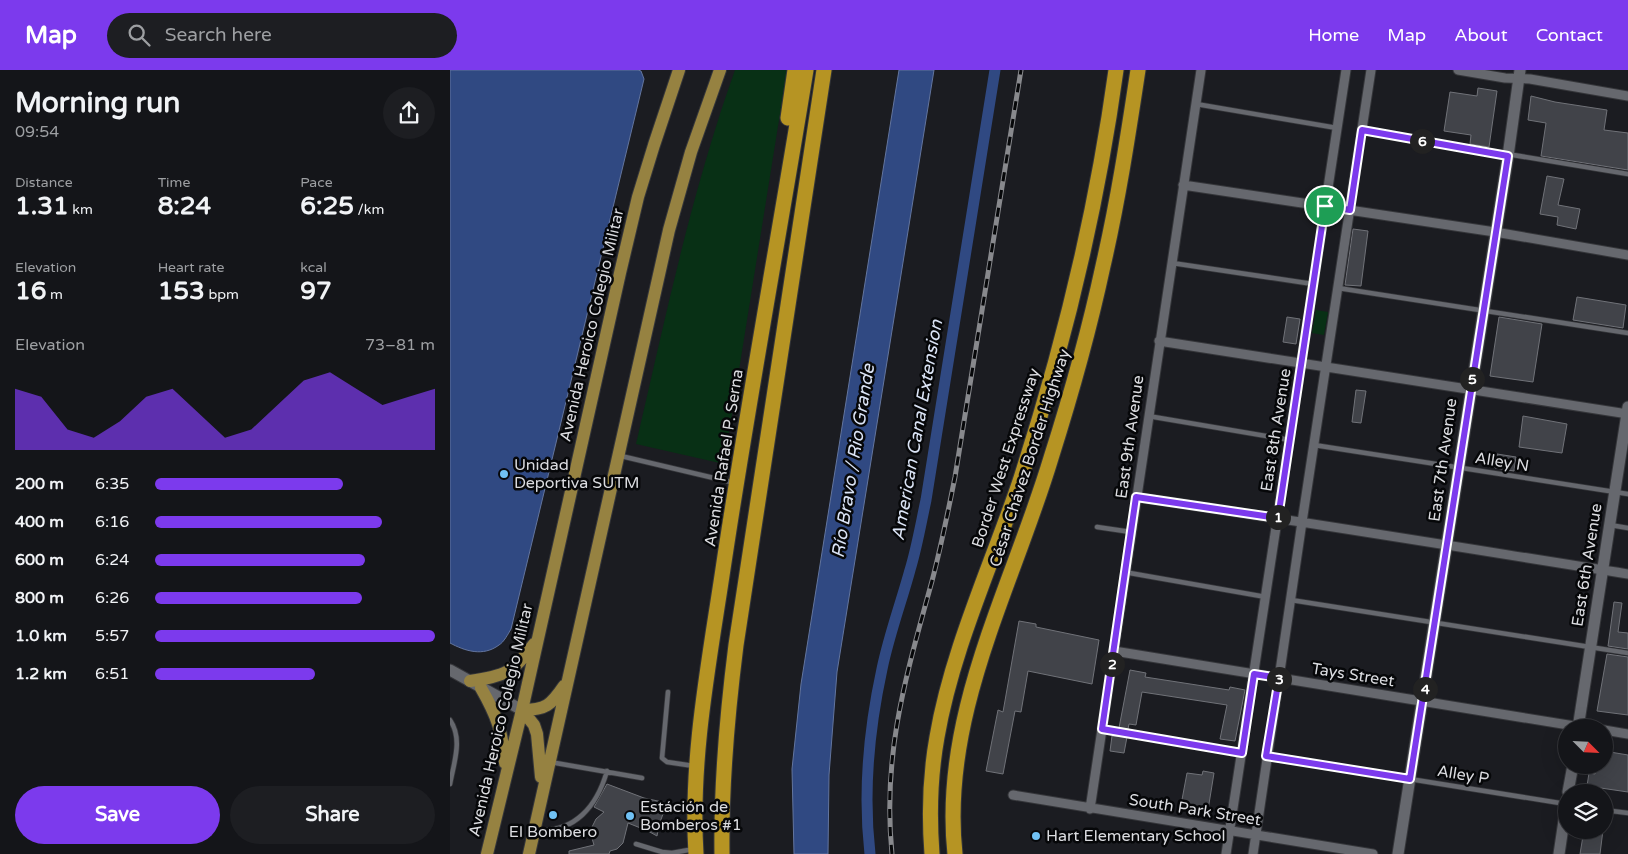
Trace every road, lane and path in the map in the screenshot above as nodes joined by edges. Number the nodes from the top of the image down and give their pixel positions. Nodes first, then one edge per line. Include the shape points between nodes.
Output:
1 (710, 70) edge
2 (720, 70) edge
3 (795, 70) edge
4 (806, 70) edge
5 (824, 70) edge
6 (1116, 70) edge
7 (1138, 70) edge
8 (1201, 70) edge
9 (1346, 70) edge
10 (1371, 70) edge
11 (1458, 70) edge
12 (678, 71) edge
13 (1519, 74) edge
14 (712, 90) junction
15 (1628, 96) edge
16 (1196, 104) junction
17 (1338, 128) junction
18 (1362, 130) junction
19 (1508, 156) junction
20 (1628, 174) edge
21 (1183, 185) junction
22 (1325, 206) junction
23 (1350, 210) junction
24 (780, 227) junction
25 (1495, 232) junction
26 (1628, 255) edge
27 (1171, 263) junction
28 (1314, 284) junction
29 (1338, 288) junction
30 (1483, 310) junction
31 (1628, 334) edge
32 (1159, 341) junction
33 (1302, 362) junction
34 (1326, 367) junction
35 (1470, 389) junction
36 (1628, 412) edge
37 (1148, 416) junction
38 (1290, 440) junction
39 (1314, 445) junction
40 (618, 455) junction
41 (1459, 468) junction
42 (736, 483) junction
43 (1615, 492) junction
44 (1628, 494) edge
45 (1136, 497) junction
46 (1278, 518) junction
47 (1302, 522) junction
48 (1610, 525) junction
49 (1096, 527) dead end
50 (1628, 528) edge
51 (1131, 532) junction
52 (1447, 546) junction
53 (1603, 570) junction
54 (1124, 572) junction
55 (1628, 574) edge
56 (1266, 597) junction
57 (1291, 600) junction
58 (1435, 623) junction
59 (537, 640) junction
60 (1591, 648) junction
61 (1114, 651) junction
62 (1628, 653) edge
63 (450, 670) edge
64 (1254, 674) junction
65 (1279, 678) junction
66 (567, 681) junction
67 (476, 684) junction
68 (668, 692) dead end
69 (1423, 702) junction
70 (522, 710) junction
71 (1582, 719) edge
72 (450, 720) edge
73 (1558, 723) edge
74 (1102, 729) junction
75 (1613, 732) edge
76 (1628, 734) edge
77 (1242, 753) junction
78 (1266, 756) junction
79 (549, 762) junction
80 (698, 767) junction
81 (607, 772) junction
82 (505, 775) junction
83 (642, 778) dead end
84 (1410, 779) junction
85 (450, 784) edge
86 (542, 792) junction
87 (1013, 796) dead end
88 (1558, 804) edge
89 (1090, 809) junction
90 (1613, 811) edge
91 (1628, 813) edge
92 (534, 830) junction
93 (1229, 831) junction
94 (1256, 834) junction
95 (1561, 839) edge
96 (636, 844) dead end
97 (696, 851) edge
98 (487, 854) edge
99 (529, 854) edge
100 (722, 854) edge
101 (932, 854) edge
102 (955, 854) edge
103 (1226, 854) edge
104 (1253, 854) edge
105 (1374, 854) edge
106 (1398, 854) edge
107 (1559, 854) edge

1 - 14 main road
2 - 14 main road
3 - 24 highway via 778,181
4 - 24 highway, Avenida Rafael P. Serna
5 - 100 highway via 736,645 723,765
6 - 101 highway, Border West Expressway via 1100,171 1055,364 1021,478 978,596 944,704 932,770
7 - 102 highway, César Chávez Border Highway via 1116,203 1083,351 1050,461 982,655 959,741 954,788
8 - 16 street, East 9th Avenue
9 - 17 street, East 8th Avenue
10 - 18 street
11 - 13 street
12 - 59 main road, Avenida Heroico Colegio Militar via 636,207
13 - 15 street via 1530,79
13 - 19 street, East 7th Avenue
14 - 40 main road via 669,230
16 - 17 lane
16 - 21 street, East 9th Avenue
17 - 22 street, East 8th Avenue
18 - 19 lane
18 - 23 street
19 - 20 lane
19 - 25 street, East 7th Avenue
21 - 22 street
21 - 27 street, East 9th Avenue
22 - 23 street
22 - 28 street, East 8th Avenue
23 - 25 street
23 - 29 street
24 - 42 highway, Avenida Rafael P. Serna
25 - 26 street
25 - 30 street, East 7th Avenue
27 - 28 lane
27 - 32 street, East 9th Avenue
28 - 33 street, East 8th Avenue
29 - 30 lane
29 - 34 street
30 - 31 lane
30 - 35 street, East 7th Avenue
32 - 33 street
32 - 37 street, East 9th Avenue
33 - 34 street
33 - 38 street, East 8th Avenue
34 - 35 street
34 - 39 street
35 - 36 street
35 - 41 street, East 7th Avenue
36 - 43 street, East 6th Avenue
37 - 38 lane
37 - 45 street, East 9th Avenue
38 - 46 street, East 8th Avenue
39 - 41 lane, Alley N
39 - 47 street
40 - 42 lane
40 - 66 main road
41 - 43 lane, Alley N
41 - 52 street, East 7th Avenue
42 - 80 highway, Avenida Rafael P. Serna via 707,680
43 - 44 lane, Alley N
43 - 48 street, East 6th Avenue
45 - 46 street
45 - 51 street, East 9th Avenue
46 - 47 street
46 - 56 street, East 8th Avenue
47 - 52 street
47 - 57 street
48 - 50 lane
48 - 53 street, East 6th Avenue
49 - 51 lane
51 - 54 street, East 9th Avenue
52 - 53 street
52 - 58 street, East 7th Avenue
53 - 55 street
53 - 60 street, East 6th Avenue
54 - 56 lane
54 - 61 street, East 9th Avenue
56 - 64 street, East 8th Avenue
57 - 58 lane
57 - 65 street
58 - 60 lane
58 - 69 street, East 7th Avenue
59 - 67 main road via 513,669
59 - 70 main road, Avenida Heroico Colegio Militar
60 - 62 lane
60 - 71 street, East 6th Avenue
61 - 64 street, Tays Street
61 - 74 street, East 9th Avenue
63 - 67 street
64 - 65 street, Tays Street
64 - 77 street, East 8th Avenue
65 - 69 street, Tays Street
65 - 78 street
66 - 70 main road via 547,705 538,710
66 - 79 main road
67 - 70 street
67 - 82 main road via 495,713 503,739
68 - 80 lane via 662,758 667,762
69 - 73 street, Tays Street
69 - 84 street, East 7th Avenue
70 - 82 main road, Avenida Heroico Colegio Militar
70 - 86 main road via 537,734
72 - 85 lane via 457,736
74 - 77 lane
74 - 89 street, East 9th Avenue
75 - 76 street
77 - 93 street, East 8th Avenue
78 - 84 lane, Alley P
78 - 94 street
79 - 81 lane
79 - 86 main road
80 - 97 highway, Avenida Rafael P. Serna
81 - 83 lane
81 - 92 lane via 597,797 572,824 545,831
82 - 98 main road, Avenida Heroico Colegio Militar
84 - 88 lane, Alley P
84 - 106 street, East 7th Avenue
86 - 92 main road
87 - 89 street, South Park Street
89 - 93 street, South Park Street
90 - 91 lane
92 - 99 main road
93 - 94 street, South Park Street
93 - 103 street, East 8th Avenue
94 - 104 street
94 - 105 street, South Park Street
95 - 107 street
96 - 97 lane via 662,852

